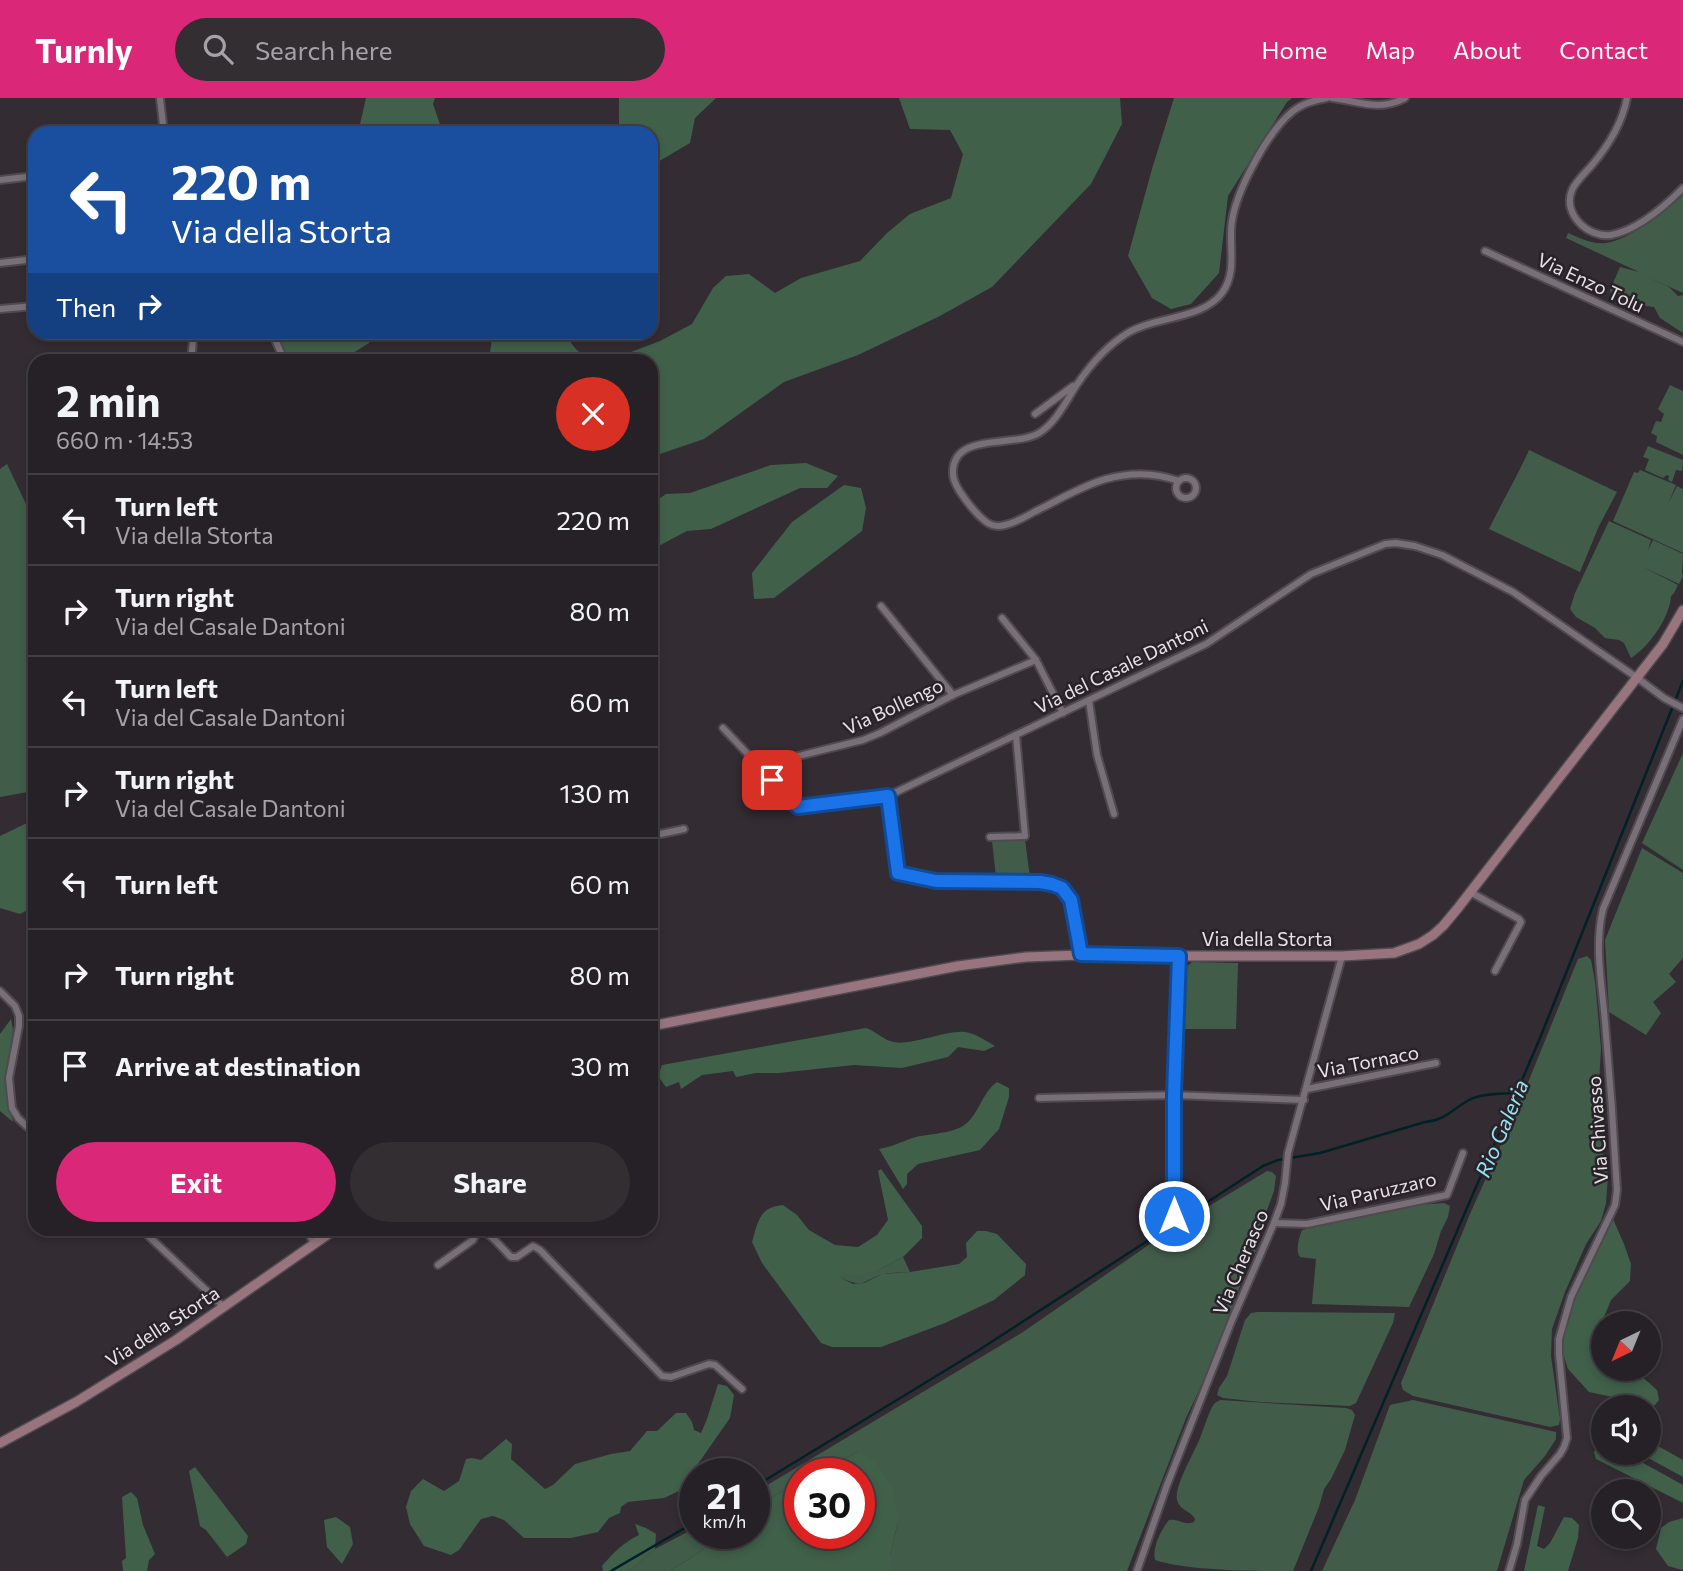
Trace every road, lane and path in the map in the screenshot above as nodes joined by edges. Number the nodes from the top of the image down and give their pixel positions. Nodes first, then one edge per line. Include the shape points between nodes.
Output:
1 (160, 98) edge
2 (1329, 98) edge
3 (1405, 98) edge
4 (1627, 98) edge
5 (163, 126) edge
6 (28, 177) edge
7 (0, 180) edge
8 (1683, 188) edge
9 (1485, 251) dead end
10 (28, 261) edge
11 (0, 263) edge
12 (28, 307) edge
13 (0, 309) edge
14 (1683, 342) edge
15 (1078, 383) junction
16 (1035, 414) dead end
17 (1179, 481) dead end
18 (881, 606) dead end
19 (1683, 610) edge
20 (1002, 618) dead end
21 (1036, 660) junction
22 (1636, 677) junction
23 (953, 695) junction
24 (1089, 701) junction
25 (1680, 706) edge
26 (1063, 713) junction
27 (1683, 719) edge
28 (723, 728) dead end
29 (1016, 735) junction
30 (758, 766) junction
31 (888, 796) junction
32 (1114, 814) dead end
33 (684, 829) dead end
34 (658, 835) edge
35 (990, 837) dead end
36 (1470, 892) junction
37 (1081, 954) junction
38 (1179, 956) junction
39 (1342, 956) junction
40 (1495, 971) dead end
41 (0, 991) edge
42 (658, 1025) edge
43 (1436, 1063) dead end
44 (1307, 1089) junction
45 (1174, 1096) junction
46 (1039, 1098) dead end
47 (1304, 1100) junction
48 (28, 1127) edge
49 (1463, 1153) dead end
50 (1174, 1216) dead end
51 (1274, 1223) junction
52 (147, 1236) edge
53 (310, 1236) edge
54 (326, 1236) edge
55 (475, 1236) edge
56 (491, 1236) edge
57 (314, 1244) junction
58 (438, 1265) dead end
59 (224, 1307) junction
60 (742, 1389) dead end
61 (0, 1443) edge
62 (1137, 1571) edge
63 (1509, 1571) edge

1 - 5 street
2 - 3 street via 1379,106
2 - 15 street via 1293,111 1251,168 1232,218 1231,270 1217,298 1205,307 1126,334 1107,348
4 - 8 street via 1620,124 1572,190 1576,219 1592,233 1616,233 1650,216
6 - 7 street
9 - 14 street, Via Enzo Tolu
10 - 11 street
12 - 13 street
15 - 16 street
15 - 17 street via 1040,432 972,445 958,457 953,469 955,485 982,519 1004,526 1119,475 1145,474
18 - 23 street
19 - 22 main road, Via della Storta
20 - 21 street
21 - 23 street, Via Bollengo
21 - 26 street
22 - 24 street, Via del Casale Dantoni via 1495,582 1435,552 1396,543 1311,574 1206,644
22 - 25 street
22 - 36 main road, Via della Storta
23 - 30 street, Via Bollengo via 863,740
24 - 26 street, Via del Casale Dantoni
24 - 32 street via 1097,755
26 - 29 street, Via del Casale Dantoni
27 - 63 street, Via Chivasso via 1601,919 1598,954 1615,1205 1571,1297 1559,1339 1567,1438 1525,1500
28 - 30 street
29 - 31 street, Via del Casale Dantoni
29 - 35 street via 1025,836
30 - 31 street, Via del Casale Dantoni via 798,807
31 - 37 street via 898,873 936,881 1058,886 1071,900
33 - 34 street
36 - 39 main road, Via della Storta via 1443,926 1419,944 1394,953
36 - 40 street via 1521,922
37 - 38 main road, Via della Storta
37 - 42 main road, Via della Storta via 958,966
38 - 39 main road, Via della Storta
38 - 45 street
39 - 44 street, Via Cherasco
41 - 48 street via 19,1016 9,1078 12,1108
43 - 44 street, Via Tornaco
44 - 47 street, Via Cherasco
45 - 46 street
45 - 47 street
45 - 50 street
47 - 51 street, Via Cherasco
49 - 51 street, Via Paruzzaro via 1447,1195 1307,1224
51 - 62 street, Via Cherasco via 1167,1485
52 - 59 street
53 - 57 street
54 - 57 main road, Via della Storta
55 - 58 street
56 - 60 street via 511,1256 533,1246 540,1250 662,1376 715,1364
57 - 59 main road, Via della Storta
59 - 61 main road, Via della Storta via 76,1402

